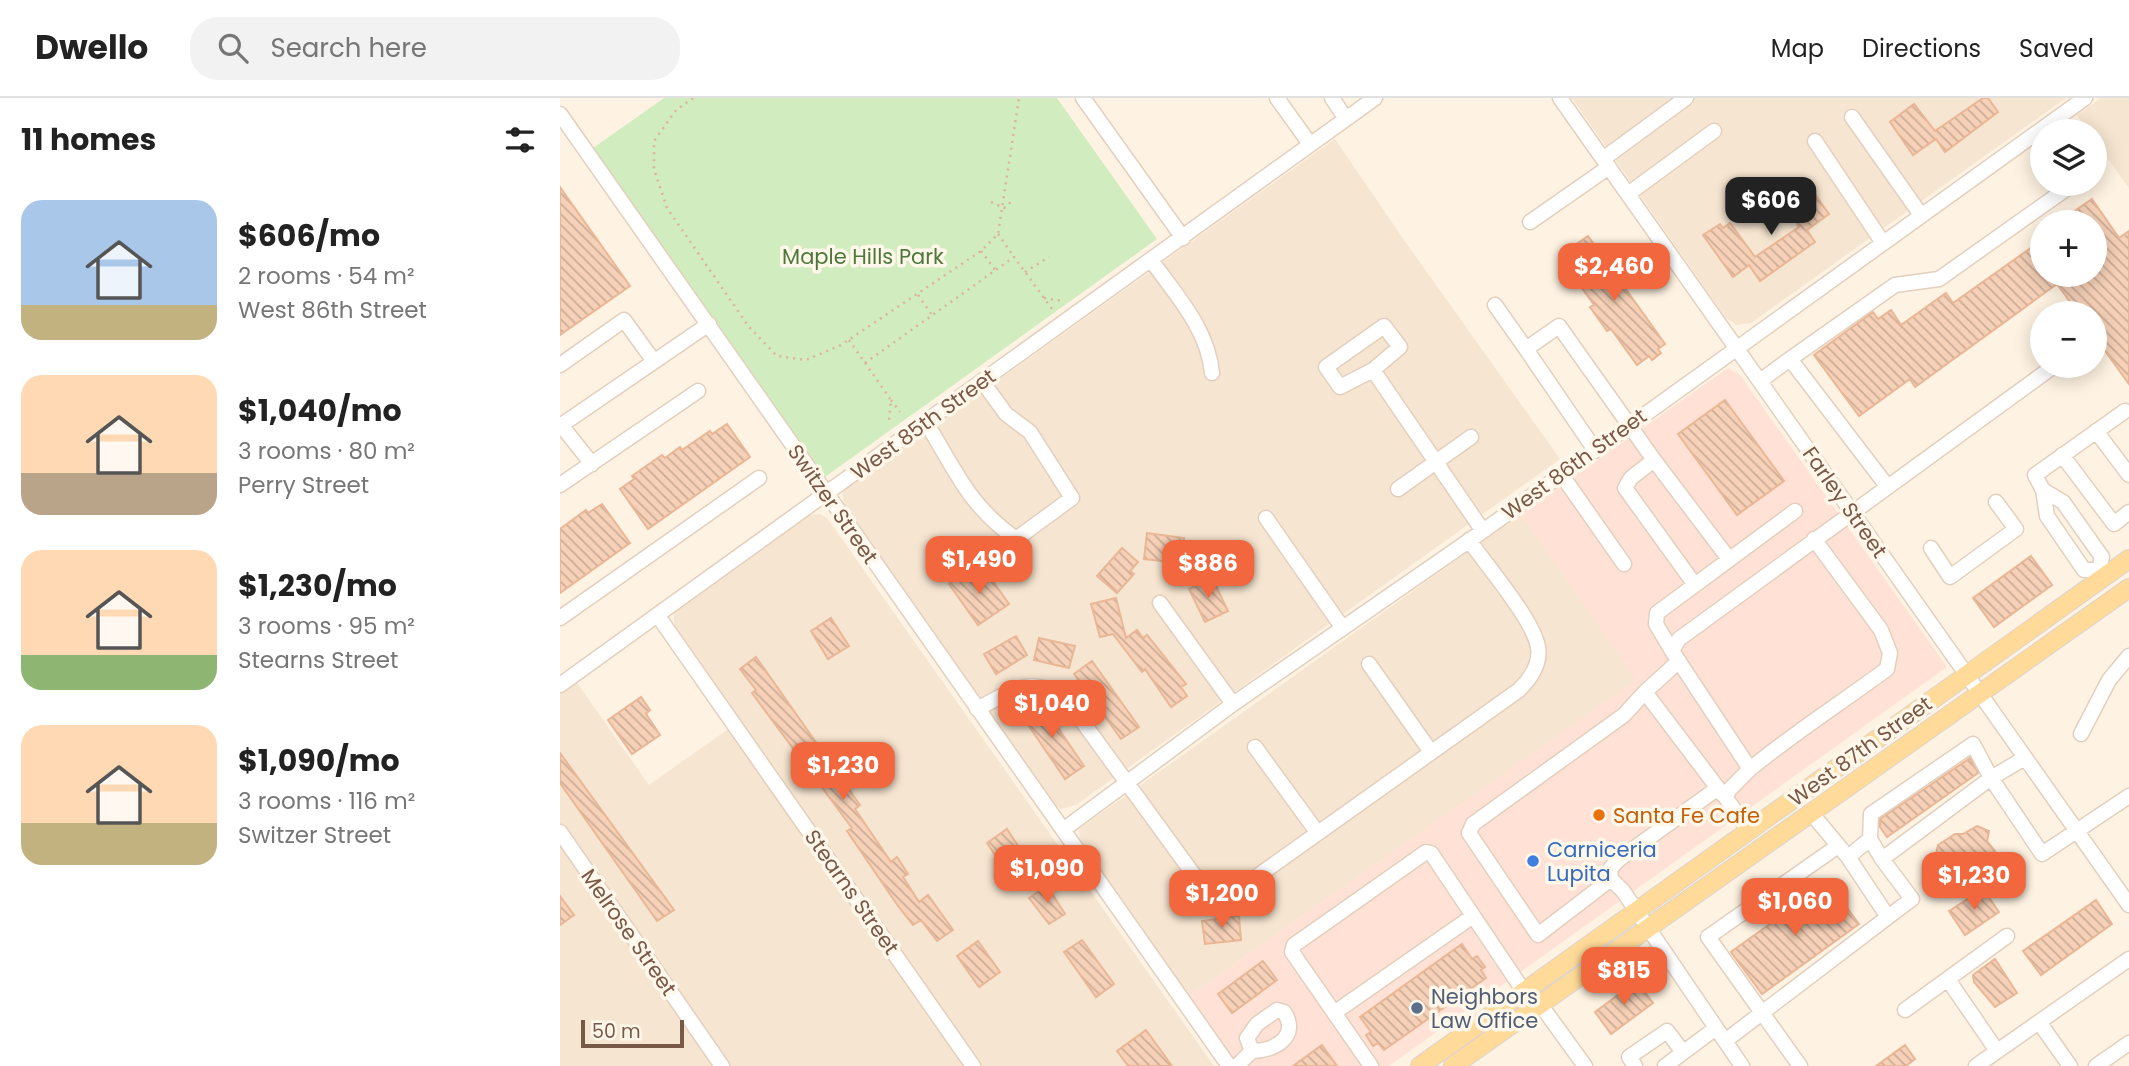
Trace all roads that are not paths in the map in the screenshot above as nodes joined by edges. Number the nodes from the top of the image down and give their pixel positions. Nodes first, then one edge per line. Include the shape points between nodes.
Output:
1 (1083, 98) edge
2 (1277, 98) edge
3 (1332, 98) edge
4 (1375, 98) edge
5 (1560, 98) edge
6 (1686, 98) edge
7 (2085, 98) edge
8 (560, 114) edge
9 (1852, 117) dead end
10 (1346, 118) junction
11 (1714, 131) dead end
12 (1815, 141) dead end
13 (1310, 145) junction
14 (1606, 163) junction
15 (1628, 194) junction
16 (2056, 196) edge
17 (1922, 215) junction
18 (1530, 222) dead end
19 (1183, 237) junction
20 (1882, 243) junction
21 (1151, 260) junction
22 (1495, 305) dead end
23 (709, 324) junction
24 (1736, 347) junction
25 (1526, 349) junction
26 (1790, 359) junction
27 (653, 360) junction
28 (560, 365) edge
29 (1373, 370) junction
30 (1212, 373) dead end
31 (2037, 378) edge
32 (1760, 380) junction
33 (982, 382) junction
34 (698, 391) dead end
35 (2125, 411) dead end
36 (925, 421) junction
37 (561, 425) edge
38 (1629, 425) junction
39 (2096, 431) junction
40 (1471, 437) dead end
41 (1595, 450) junction
42 (2062, 455) junction
43 (1654, 460) junction
44 (1436, 462) junction
45 (592, 464) junction
46 (1561, 474) junction
47 (2129, 475) edge
48 (759, 478) dead end
49 (560, 485) edge
50 (1886, 486) junction
51 (1398, 488) dead end
52 (2043, 490) junction
53 (825, 494) junction
54 (1996, 502) dead end
55 (1794, 511) dead end
56 (1852, 511) junction
57 (2129, 512) edge
58 (1266, 518) dead end
59 (1483, 530) junction
60 (1814, 539) junction
61 (1469, 540) junction
62 (1930, 548) dead end
63 (1729, 559) junction
64 (2129, 559) edge
65 (1624, 564) dead end
66 (2101, 574) junction
67 (1695, 585) junction
68 (2129, 588) edge
69 (1160, 603) dead end
70 (658, 615) junction
71 (560, 618) edge
72 (1342, 627) junction
73 (1675, 656) junction
74 (2129, 656) edge
75 (1369, 664) dead end
76 (1967, 675) junction
77 (560, 685) edge
78 (1645, 692) junction
79 (1980, 694) junction
80 (1233, 704) junction
81 (977, 709) junction
82 (2081, 734) dead end
83 (1255, 747) dead end
84 (1431, 752) junction
85 (2025, 758) junction
86 (1750, 769) junction
87 (1991, 778) junction
88 (1126, 783) junction
89 (1722, 793) junction
90 (2129, 796) edge
91 (1812, 814) junction
92 (1063, 830) junction
93 (1749, 831) junction
94 (2077, 831) junction
95 (560, 832) edge
96 (1317, 832) junction
97 (1870, 839) junction
98 (1843, 852) junction
99 (1882, 859) junction
100 (1611, 879) junction
101 (2129, 905) edge
102 (1473, 916) junction
103 (1888, 916) junction
104 (1642, 921) junction
105 (2007, 936) dead end
106 (2129, 959) edge
107 (1949, 981) junction
108 (1533, 1002) junction
109 (1905, 1010) dead end
110 (1762, 1012) junction
111 (1334, 1013) junction
112 (2039, 1022) junction
113 (1716, 1028) junction
114 (1725, 1041) junction
115 (2129, 1043) edge
116 (1252, 1051) dead end
117 (1997, 1051) junction
118 (1683, 1052) junction
119 (722, 1066) edge
120 (973, 1066) edge
121 (1228, 1066) edge
122 (1237, 1066) edge
123 (1371, 1066) edge
124 (1420, 1066) edge
125 (1453, 1066) edge
126 (1585, 1066) edge
127 (1635, 1066) edge
128 (1665, 1066) edge
129 (1742, 1066) edge
130 (1800, 1066) edge
131 (1976, 1066) edge
132 (2070, 1066) edge
133 (2096, 1066) edge

1 - 19 street
2 - 13 street
3 - 10 street
4 - 10 street, West 85th Street
5 - 14 street, Farley Street
6 - 14 street
7 - 17 street, West 86th Street
8 - 23 street, Switzer Street
9 - 17 street
10 - 13 street, West 85th Street
11 - 15 street
12 - 20 street
13 - 19 street, West 85th Street
14 - 15 street, Farley Street
14 - 18 street
15 - 24 street, Farley Street
16 - 26 street via 1939,279 1895,285
17 - 20 street, West 86th Street
19 - 21 street, West 85th Street
20 - 24 street, West 86th Street
21 - 30 street via 1203,335
21 - 33 street, West 85th Street
22 - 25 street
23 - 27 street
23 - 53 street, Switzer Street
24 - 32 street, Farley Street
24 - 38 street, West 86th Street
25 - 38 street via 1559,326
25 - 41 street
26 - 32 street
26 - 50 street
27 - 28 street via 624,320
27 - 37 street
29 - 29 street via 1400,347 1384,326 1326,367 1340,387
29 - 44 street
31 - 50 street
32 - 56 street, Farley Street
33 - 36 street, West 85th Street
33 - 36 street via 1006,414 1030,432 1072,498 1016,540 995,525 961,486
34 - 45 street
35 - 39 street
36 - 53 street, West 85th Street
37 - 45 street
38 - 41 street, West 86th Street
38 - 43 street
39 - 42 street
39 - 47 street
40 - 44 street
41 - 46 street, West 86th Street
42 - 52 street via 2035,475
42 - 57 street via 2114,524
43 - 63 street
43 - 67 street via 1630,478 1625,488
44 - 51 street
44 - 59 street
45 - 49 street
46 - 59 street, West 86th Street
46 - 65 street
48 - 71 street
50 - 56 street
52 - 66 street via 2063,502 2102,557
52 - 66 street via 2047,516 2084,570
53 - 70 street, West 85th Street
53 - 81 street, Switzer Street
54 - 62 street via 2016,529 1950,577
55 - 63 street
56 - 60 street
56 - 76 street, Farley Street
58 - 72 street
59 - 61 street, West 86th Street
60 - 73 street via 1679,639
60 - 86 street via 1881,630 1890,653 1888,668
61 - 72 street, West 86th Street
61 - 84 street via 1532,629 1538,648 1536,666 1519,690
63 - 67 street
64 - 66 main road, West 87th Street
66 - 76 main road, West 87th Street
67 - 73 street via 1657,613 1656,624
68 - 79 main road, West 87th Street
69 - 80 street
70 - 77 street, West 85th Street
70 - 120 street, Stearns Street
72 - 80 street, West 86th Street
73 - 78 street
73 - 86 street
74 - 82 street via 2109,680
75 - 84 street
76 - 79 street, Farley Street
76 - 93 main road, West 87th Street
78 - 89 street
78 - 100 street via 1624,715 1472,824 1469,833 1538,934
79 - 85 street, Farley Street
79 - 91 main road, West 87th Street
80 - 88 street, West 86th Street
81 - 88 street via 1024,686 1054,690 1066,699
81 - 92 street, Switzer Street
83 - 96 street
84 - 96 street
85 - 87 street
85 - 94 street, Farley Street
86 - 89 street
87 - 94 street via 2042,854
87 - 97 street via 1973,744 1871,814
87 - 99 street
88 - 92 street, West 86th Street
88 - 96 street via 1194,875 1211,886 1245,885
89 - 93 street
89 - 100 street via 1618,860 1610,869
90 - 94 street
91 - 98 street
91 - 104 main road, West 87th Street
92 - 121 street, Switzer Street
93 - 104 main road, West 87th Street
94 - 101 street, Farley Street
95 - 119 street, Melrose Street
97 - 98 street
97 - 99 street
98 - 103 street
98 - 110 street via 1708,937
99 - 103 street via 1912,899
100 - 104 street
102 - 108 street
102 - 111 street
102 - 111 street via 1426,852 1294,945 1292,952
103 - 110 street
104 - 108 main road, West 87th Street
104 - 113 street
105 - 107 street
106 - 112 street
107 - 109 street
107 - 117 street
108 - 124 main road, West 87th Street
108 - 125 main road, West 87th Street
108 - 126 street
110 - 114 street
110 - 130 street
111 - 123 street
112 - 117 street
112 - 132 street
113 - 114 street
113 - 118 street
114 - 129 street
115 - 133 street
116 - 122 street
117 - 131 street
118 - 127 street via 1667,1031 1629,1057
118 - 128 street

